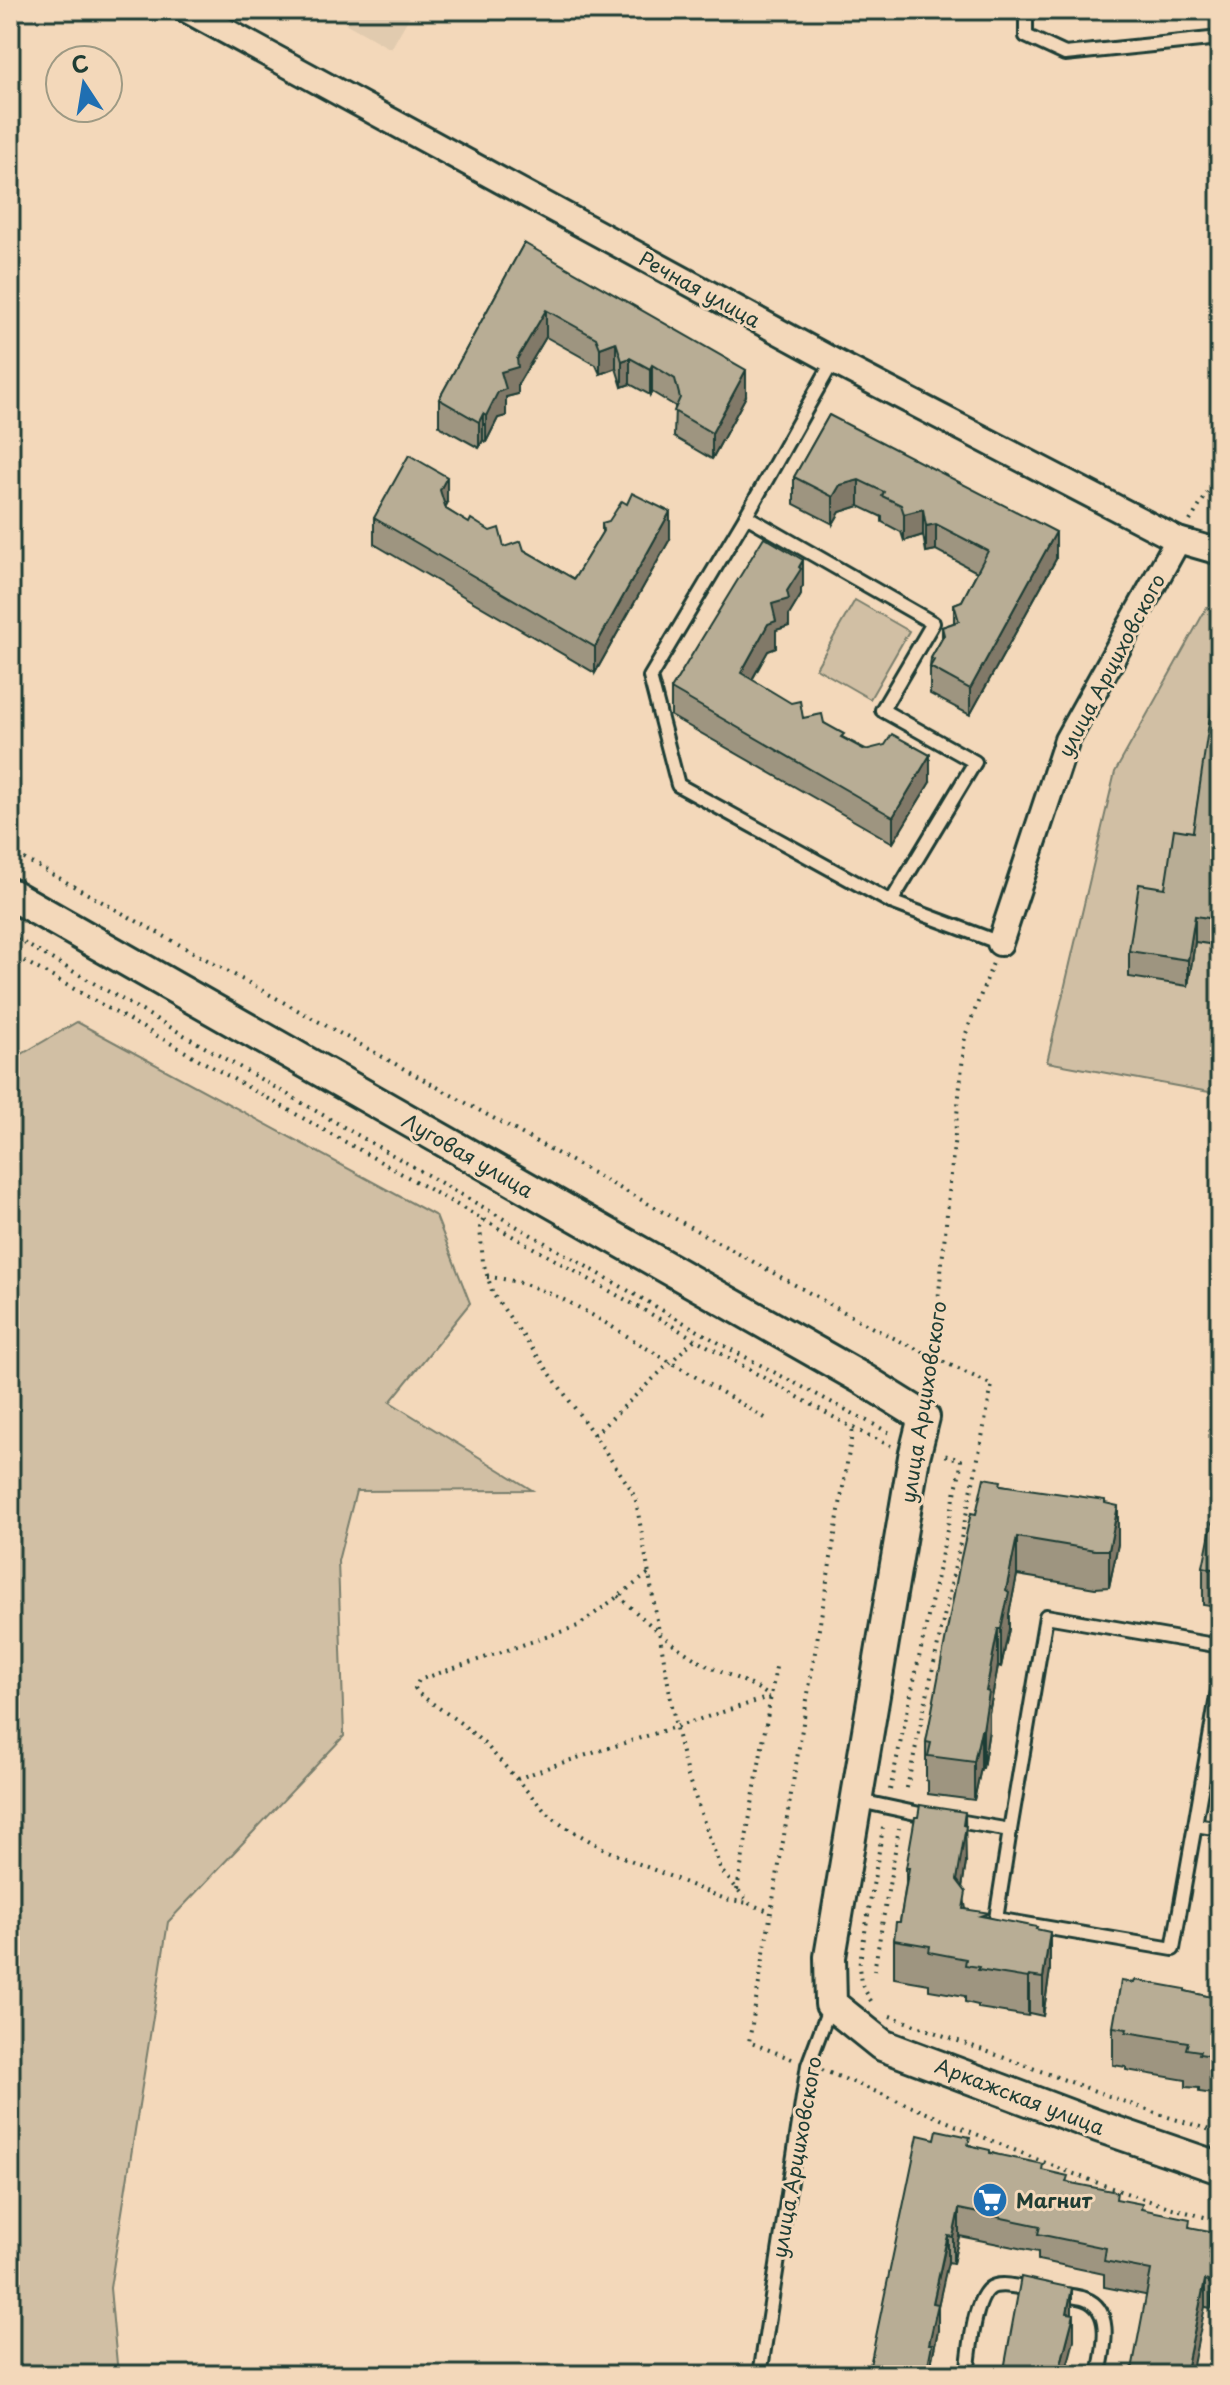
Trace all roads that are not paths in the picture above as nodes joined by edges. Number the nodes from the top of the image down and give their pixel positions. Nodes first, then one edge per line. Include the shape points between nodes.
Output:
1 (187, 10) edge
2 (1026, 10) edge
3 (1220, 38) edge
4 (833, 361) junction
5 (746, 516) junction
6 (1178, 540) junction
7 (1220, 552) edge
8 (10, 894) edge
9 (891, 902) junction
10 (1000, 943) joint
11 (919, 1440) joint
12 (1220, 1646) edge
13 (1220, 1679) edge
14 (855, 1800) junction
15 (1195, 1825) junction
16 (1220, 1829) edge
17 (1010, 1830) junction
18 (831, 2004) junction
19 (1220, 2168) edge
20 (760, 2375) edge
21 (967, 2375) edge
22 (1099, 2375) edge

1 - 4 street, Речная улица
2 - 3 lane via 1026,36 1065,54
4 - 5 lane
4 - 6 street, Речная улица
5 - 9 lane via 650,677 678,785
5 - 9 lane via 933,623 882,710 975,762
6 - 7 street, Речная улица
6 - 10 street, улица Арциховского via 1067,740
8 - 11 street, Луговая улица via 863,1379
9 - 10 lane
11 - 14 street, улица Арциховского
12 - 17 lane via 1046,1616
13 - 15 lane
14 - 17 lane
14 - 18 street, улица Арциховского via 830,1957
15 - 16 lane
15 - 17 lane via 1173,1949 996,1919
18 - 19 street, Аркажская улица via 882,2045
18 - 20 lane, улица Арциховского via 808,2065
21 - 22 lane via 981,2296 992,2286 1006,2285 1092,2303 1105,2336

